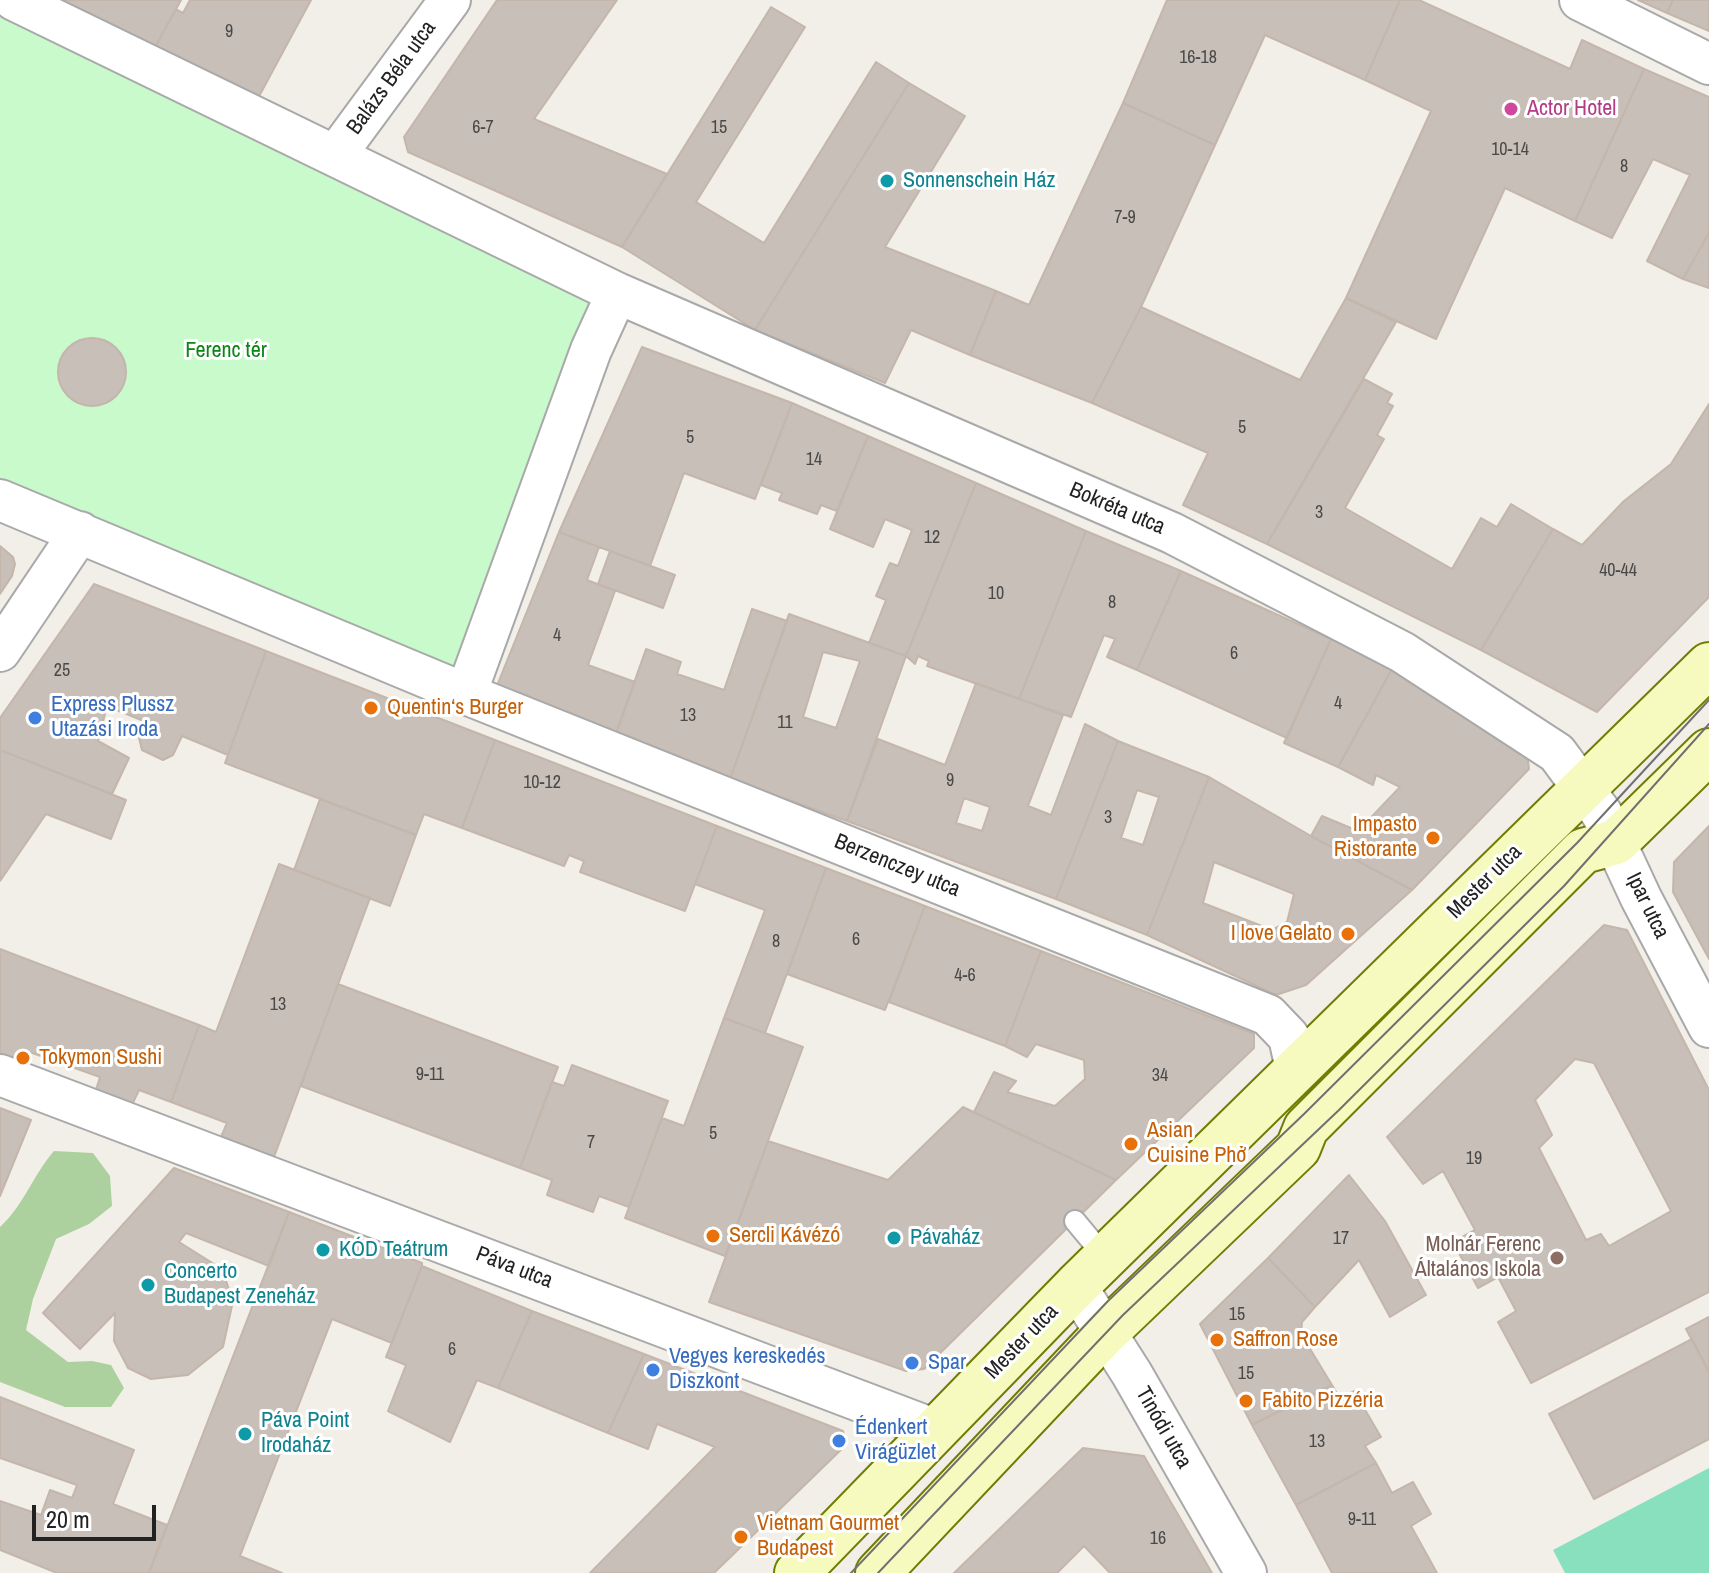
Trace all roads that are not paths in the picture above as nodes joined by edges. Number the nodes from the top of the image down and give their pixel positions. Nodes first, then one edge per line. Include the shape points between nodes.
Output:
1 (14, 0) edge
2 (450, 0) edge
3 (1580, 0) edge
4 (1709, 64) edge
5 (335, 156) junction
6 (617, 293) junction
7 (0, 500) edge
8 (80, 532) junction
9 (0, 651) edge
10 (1709, 665) edge
11 (466, 694) junction
12 (1709, 751) edge
13 (1584, 785) junction
14 (1600, 847) junction
15 (1709, 1027) edge
16 (1296, 1069) junction
17 (0, 1075) edge
18 (1282, 1122) junction
19 (1075, 1221) dead end
20 (1090, 1272) junction
21 (1106, 1332) junction
22 (936, 1430) junction
23 (797, 1573) edge
24 (878, 1573) edge
25 (1246, 1573) edge

1 - 5 street
2 - 5 street, Balázs Béla utca
3 - 4 street
5 - 6 street
6 - 11 street via 591,350
6 - 13 street, Bokréta utca via 1172,533 1402,652 1557,753
7 - 8 street
8 - 9 street
8 - 11 street
10 - 13 street, Mester utca
11 - 16 street, Berzenczey utca via 1268,1015 1289,1037
12 - 14 street, Mester utca
13 - 14 street, Ipar utca
13 - 16 street, Mester utca
14 - 15 street, Ipar utca
14 - 18 street, Mester utca
16 - 18 street, Mester utca
17 - 22 street, Páva utca
18 - 20 street, Mester utca
18 - 21 street, Mester utca via 1298,1148
19 - 20 lane
20 - 21 street, Tinódi utca
20 - 22 street, Mester utca
21 - 24 street, Mester utca
21 - 25 street, Tinódi utca
22 - 23 street, Mester utca

